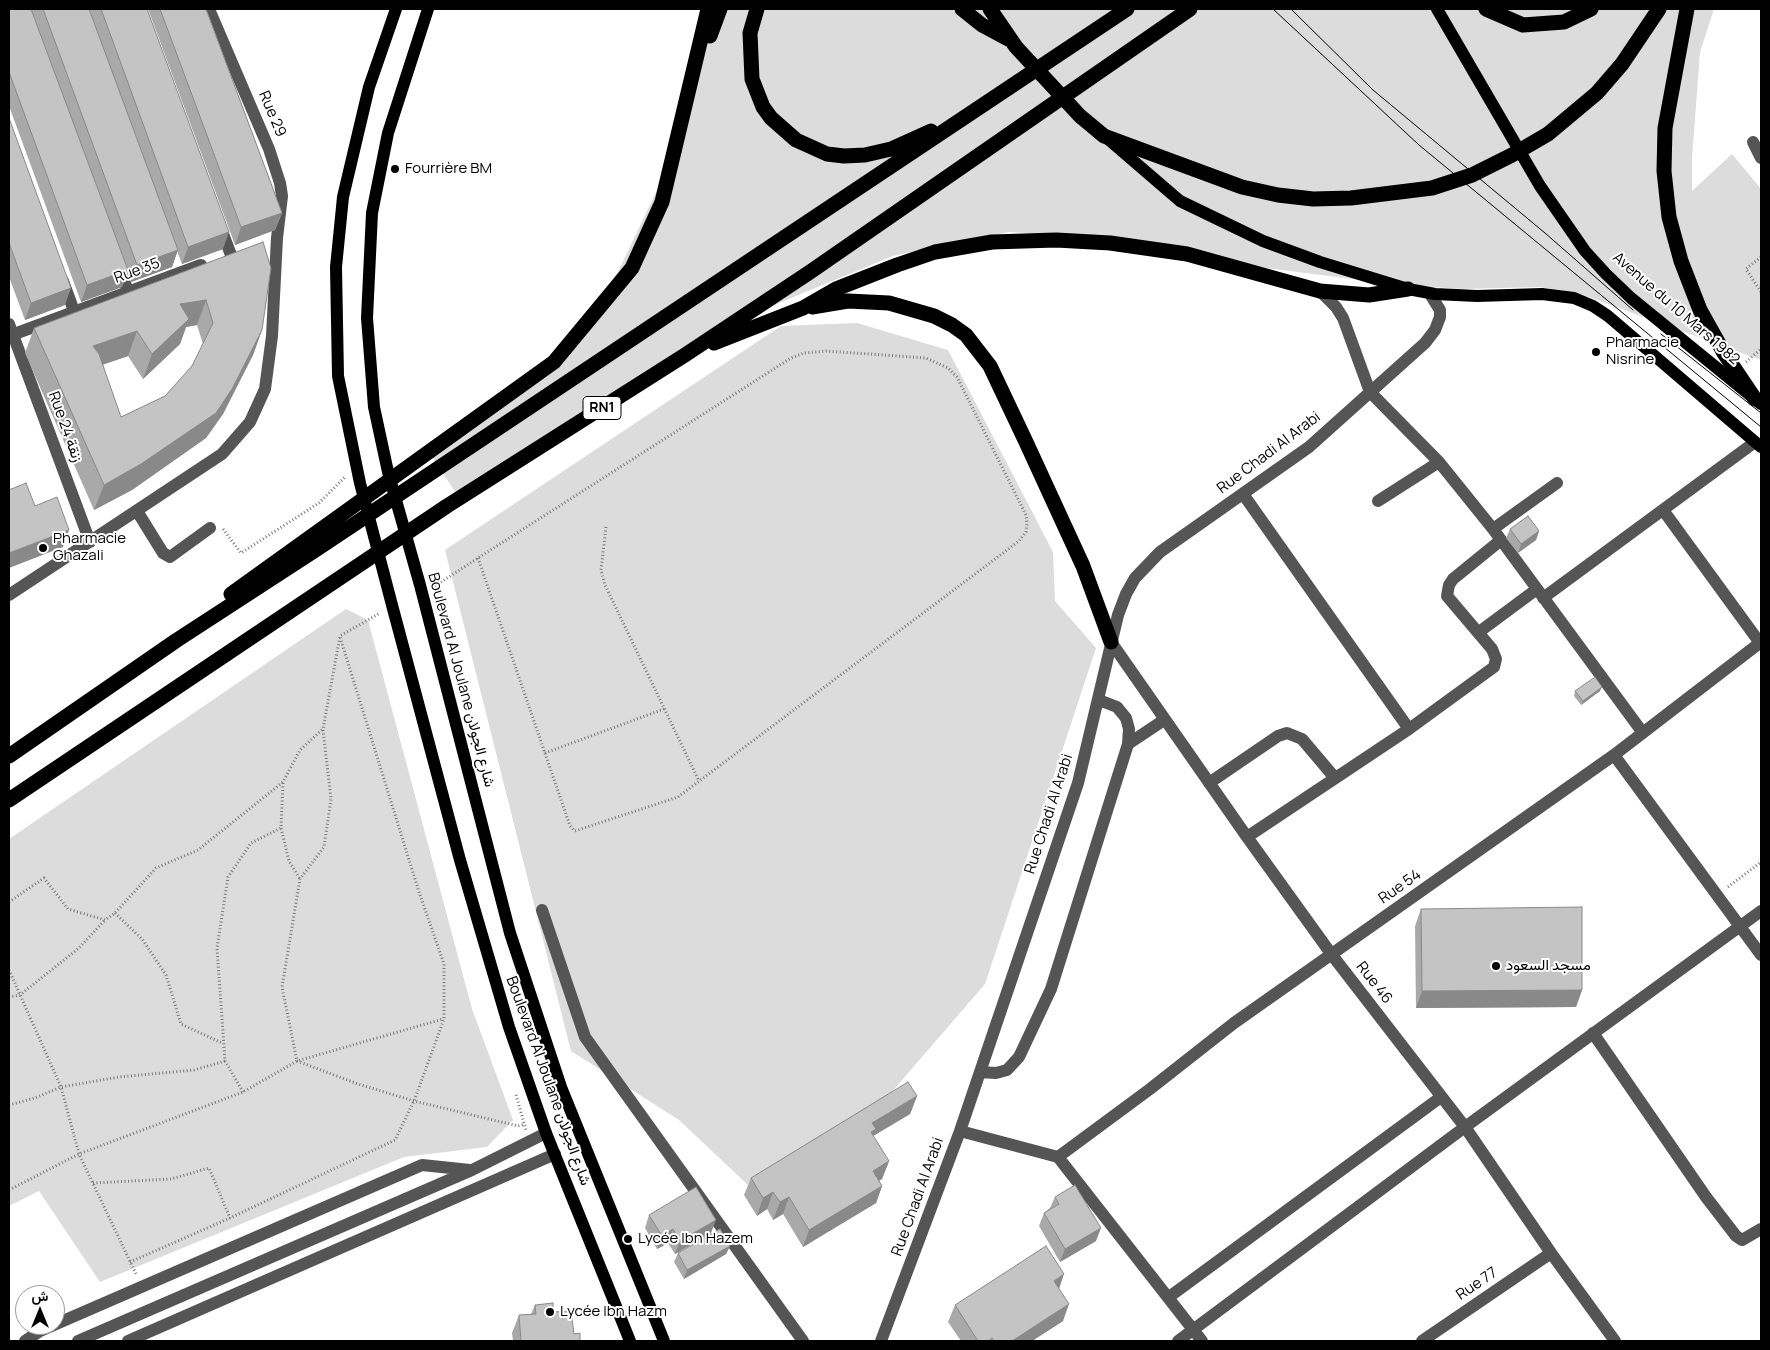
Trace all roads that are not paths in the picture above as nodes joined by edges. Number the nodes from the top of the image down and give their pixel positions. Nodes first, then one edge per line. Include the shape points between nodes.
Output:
1 (209, 9) edge
2 (396, 9) edge
3 (428, 9) edge
4 (708, 9) edge
5 (720, 9) edge
6 (757, 9) edge
7 (962, 9) edge
8 (990, 9) edge
9 (1127, 9) edge
10 (1190, 9) edge
11 (1437, 9) edge
12 (1486, 9) edge
13 (1591, 9) edge
14 (1659, 9) edge
15 (1688, 9) edge
16 (1012, 43) junction
17 (687, 102) junction
18 (974, 111) junction
19 (1104, 136) junction
20 (1753, 142) dead end
21 (1761, 158) edge
22 (217, 218) edge
23 (114, 255) edge
24 (58, 265) edge
25 (1408, 289) junction
26 (1320, 290) junction
27 (128, 291) junction
28 (1430, 294) junction
29 (803, 308) junction
30 (74, 311) junction
31 (10, 332) edge
32 (685, 355) junction
33 (1370, 392) junction
34 (1758, 402) edge
35 (1758, 445) edge
36 (1439, 462) junction
37 (1557, 483) dead end
38 (1243, 494) junction
39 (1378, 501) dead end
40 (1663, 510) junction
41 (137, 511) junction
42 (210, 528) road end
43 (1493, 528) junction
44 (1501, 540) junction
45 (90, 542) junction
46 (1540, 593) junction
47 (9, 595) edge
48 (1479, 632) junction
49 (177, 640) junction
50 (1111, 642) junction
51 (1761, 643) edge
52 (1099, 700) junction
53 (1164, 720) junction
54 (1410, 729) junction
55 (1643, 733) junction
56 (1128, 744) junction
57 (1614, 755) junction
58 (9, 756) edge
59 (1335, 778) junction
60 (1209, 783) junction
61 (9, 800) edge
62 (1247, 837) junction
63 (542, 910) dead end
64 (1761, 910) edge
65 (1740, 925) junction
66 (1332, 955) junction
67 (1761, 955) edge
68 (1593, 1033) junction
69 (980, 1072) junction
70 (1441, 1097) junction
71 (1465, 1127) junction
72 (960, 1131) junction
73 (546, 1134) junction
74 (555, 1154) junction
75 (1058, 1157) junction
76 (472, 1170) junction
77 (1761, 1229) edge
78 (1551, 1253) junction
79 (1170, 1298) junction
80 (123, 1322) junction
81 (1193, 1330) junction
82 (143, 1338) edge
83 (25, 1341) edge
84 (78, 1341) edge
85 (127, 1341) edge
86 (630, 1341) edge
87 (664, 1341) edge
88 (803, 1341) edge
89 (881, 1341) edge
90 (1178, 1341) edge
91 (1202, 1341) edge
92 (1422, 1341) edge
93 (1615, 1341) edge

1 - 41 street, Rue 29 via 278,175 282,196 272,240 268,376 256,410 222,454
2 - 73 main road, Boulevard Al Joulane شارع الجولان via 369,87 347,171 338,232 335,301 338,376 360,483 483,940
3 - 87 main road, Boulevard Al Joulane شارع الجولان via 388,133 372,213 367,280 374,407 388,472 510,933 561,1087
4 - 17 highway
5 - 17 highway
6 - 18 highway via 750,33 752,79 771,118 808,147 844,156 891,149
7 - 16 highway
8 - 16 highway
9 - 18 highway, RN1
10 - 32 highway, RN1
11 - 34 main road, Avenue du 10 Mars 1982 via 1540,186 1585,251 1606,274
12 - 13 highway via 1523,25 1544,25 1564,22
14 - 19 highway via 1633,48 1597,92 1548,134 1472,175 1432,188 1351,198 1313,199 1278,195 1242,187
15 - 34 highway via 1665,128 1664,171 1669,216 1681,261 1700,310
16 - 19 highway via 1080,116
17 - 49 highway via 662,202 632,268 554,362 225,598
18 - 49 highway, RN1
19 - 25 main road via 1180,201 1263,241
20 - 21 street
22 - 27 street, Rue 35 via 226,256 176,269
23 - 27 street
24 - 30 street
25 - 26 highway via 1369,295
25 - 28 main road
26 - 29 highway via 1186,254 1110,244 1017,240 928,255 836,289
26 - 33 street via 1343,318
27 - 30 street, Rue 35
28 - 33 street, Rue Chadi Al Arabi via 1440,310 1435,330 1415,353
28 - 35 main road via 1542,294 1574,298 1593,306
29 - 32 highway
29 - 50 highway via 848,301 889,303 934,316 966,335 990,366 1026,442 1083,566
30 - 31 street, Rue 35
31 - 45 street, Rue 24 زنقة
32 - 61 highway, RN1 via 447,506
33 - 36 street
33 - 38 street, Rue Chadi Al Arabi via 1310,447
35 - 40 street
36 - 39 street
36 - 43 street
37 - 43 street
38 - 50 street, Rue Chadi Al Arabi via 1148,562 1126,594
38 - 54 street
40 - 46 street
40 - 51 street
41 - 42 street via 163,553 170,556
41 - 45 street, Rue 29
43 - 44 street
44 - 46 street
44 - 48 street via 1453,579 1447,590 1450,601
45 - 47 street, Rue 29
46 - 48 street
46 - 55 street
48 - 54 street via 1492,649 1496,659 1494,667
49 - 58 highway, RN1
50 - 52 street, Rue Chadi Al Arabi
50 - 53 street, Rue 46
51 - 55 street, Rue 54
52 - 56 street via 1117,707 1126,718
52 - 69 street, Rue Chadi Al Arabi via 1078,783
53 - 56 street
53 - 60 street, Rue 46
54 - 59 street
55 - 57 street, Rue 54
56 - 69 street via 1051,989 1032,1032 1019,1057 1007,1070
57 - 65 street
57 - 66 street, Rue 54
59 - 60 street via 1302,739 1287,733
59 - 62 street
60 - 62 street, Rue 46
62 - 66 street, Rue 46
63 - 88 street via 585,1037
64 - 65 street
65 - 67 street
65 - 68 street
66 - 70 street, Rue 46
66 - 75 street, Rue 54 via 1234,1023
68 - 71 street
68 - 77 street via 1736,1236 1742,1240
69 - 72 street, Rue Chadi Al Arabi
70 - 71 street, Rue 46
70 - 79 street
71 - 78 street, Rue 46
71 - 81 street
72 - 75 street
72 - 89 street, Rue Chadi Al Arabi
73 - 74 main road, Boulevard Al Joulane شارع الجولان
73 - 76 street
74 - 82 street
74 - 86 main road, Boulevard Al Joulane شارع الجولان
75 - 79 street
76 - 80 street
76 - 83 street via 422,1165
78 - 92 street, Rue 77
78 - 93 street, Rue 46
79 - 81 street
80 - 84 street
80 - 85 street
81 - 90 street
81 - 91 street
82 - 85 street

